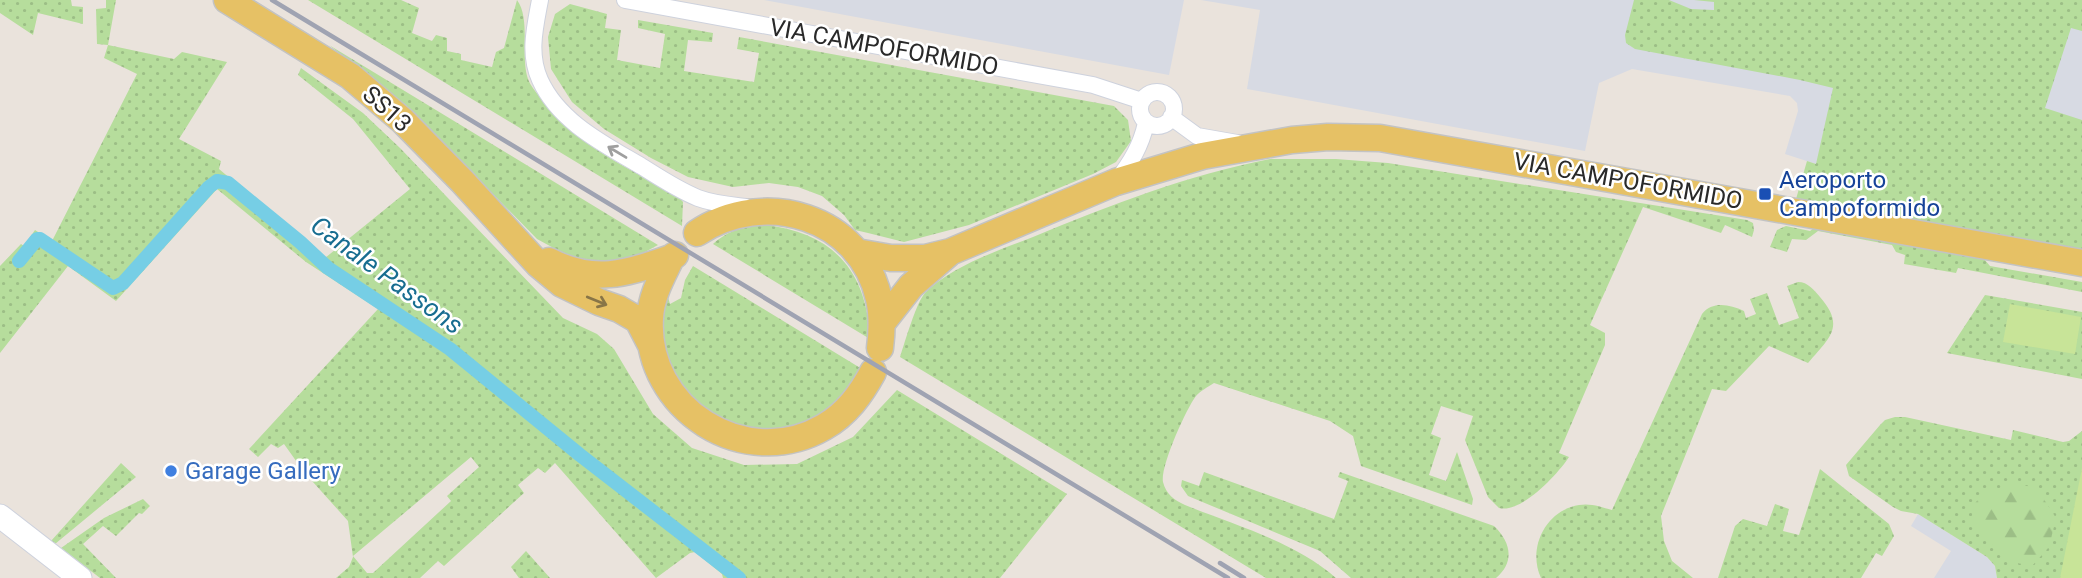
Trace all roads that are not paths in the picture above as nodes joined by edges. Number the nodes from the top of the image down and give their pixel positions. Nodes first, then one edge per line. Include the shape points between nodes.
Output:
1 (227, 0) edge
2 (540, 0) edge
3 (625, 0) edge
4 (1142, 101) junction
5 (1171, 117) junction
6 (1146, 122) junction
7 (1253, 146) junction
8 (1116, 181) junction
9 (766, 210) junction
10 (697, 233) dead end
11 (523, 248) junction
12 (856, 252) junction
13 (950, 252) junction
14 (2082, 263) edge
15 (651, 345) junction
16 (879, 348) junction
17 (0, 516) edge
18 (80, 578) edge

1 - 11 main road, SS13 / SS13 via 350,76 378,99
9 -> 2 street via 718,204 676,187 599,141 564,114 550,98 534,60
3 - 4 street, VIA CAMPOFORMIDO via 1093,85
4 - 5 street, VIA CAMPOFORMIDO via 1152,93 1164,95 1172,104
4 - 6 street via 1141,115
5 - 6 street via 1157,126
5 - 7 street via 1197,136
6 - 8 street via 1134,158
7 - 8 main road, SS13
7 - 14 main road, VIA CAMPOFORMIDO / SS13 via 1328,137 1380,138
8 - 13 main road, SS13
9 - 10 main road via 736,214
9 - 12 main road via 824,226
11 -> 15 main road, SS13 via 562,284 638,320
11 - 15 main road, SS13 via 568,271 586,274 630,271 673,256 655,290
12 - 13 main road, SS13 via 911,259
12 - 16 main road via 879,298
13 - 16 main road, SS13 via 911,286
15 - 16 main road, SS13 via 664,381 685,411 728,437 778,443 802,438 845,413 861,394
17 - 18 main road

